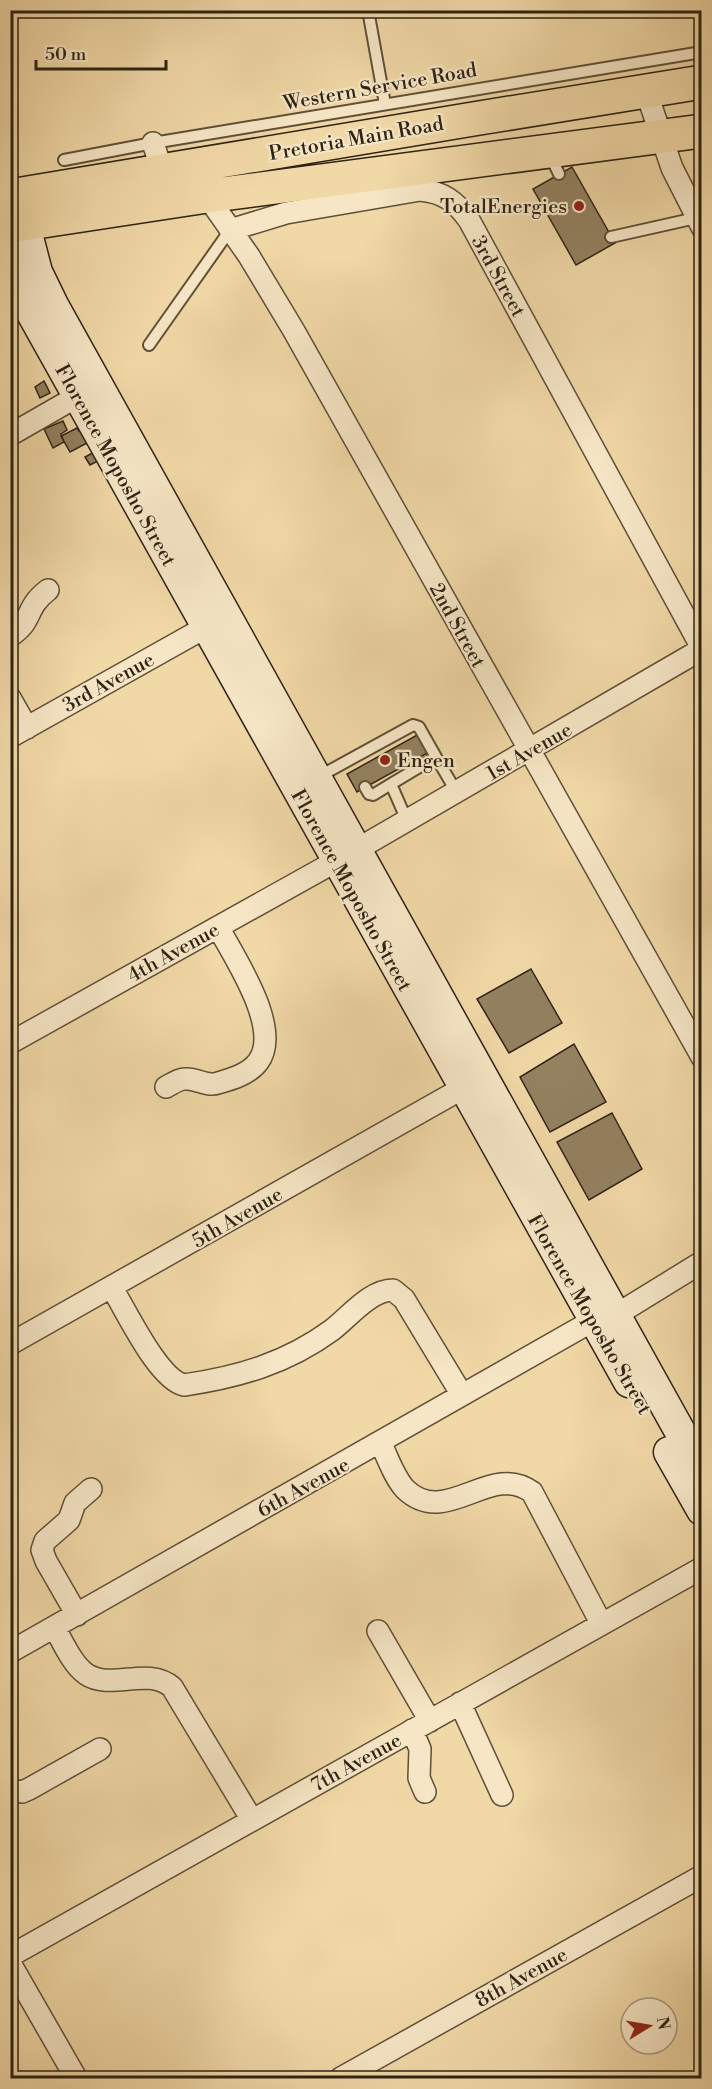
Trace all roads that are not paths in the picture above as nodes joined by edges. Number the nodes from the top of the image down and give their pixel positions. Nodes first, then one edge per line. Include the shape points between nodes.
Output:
1 (368, 10) edge
2 (702, 52) edge
3 (702, 82) edge
4 (646, 91) junction
5 (385, 104) junction
6 (702, 131) edge
7 (660, 135) junction
8 (158, 158) junction
9 (64, 160) dead end
10 (207, 196) junction
11 (15, 202) edge
12 (699, 222) edge
13 (230, 230) junction
14 (611, 237) dead end
15 (10, 267) edge
16 (149, 345) dead end
17 (78, 396) junction
18 (10, 435) edge
19 (48, 590) dead end
20 (206, 627) junction
21 (10, 636) edge
22 (702, 648) edge
23 (10, 698) edge
24 (19, 732) edge
25 (529, 752) junction
26 (436, 757) junction
27 (316, 778) junction
28 (391, 784) junction
29 (364, 787) dead end
30 (457, 793) junction
31 (407, 821) junction
32 (346, 855) junction
33 (218, 927) junction
34 (10, 1043) edge
35 (702, 1057) edge
36 (166, 1087) dead end
37 (463, 1088) junction
38 (702, 1262) edge
39 (112, 1288) junction
40 (605, 1317) junction
41 (10, 1344) edge
42 (462, 1395) junction
43 (381, 1443) junction
44 (702, 1471) edge
45 (91, 1489) dead end
46 (702, 1510) edge
47 (702, 1568) edge
48 (77, 1615) junction
49 (602, 1623) junction
50 (54, 1628) junction
51 (378, 1631) dead end
52 (10, 1652) edge
53 (460, 1703) junction
54 (421, 1726) junction
55 (100, 1749) dead end
56 (10, 1790) edge
57 (425, 1792) dead end
58 (502, 1795) dead end
59 (252, 1820) junction
60 (702, 1876) edge
61 (10, 1956) edge
62 (10, 1963) edge
63 (76, 2079) edge
64 (341, 2079) edge

1 - 5 lane
2 - 5 lane, Western Service Road
3 - 4 main road, Pretoria Main Road
4 - 7 street
4 - 8 main road, Pretoria Main Road via 394,130
5 - 8 lane, Western Service Road
6 - 7 main road, Pretoria Main Road
7 - 10 main road, Pretoria Main Road via 553,162
7 - 12 street
8 - 9 lane, Western Service Road
8 - 11 main road, Pretoria Main Road
10 - 11 main road, Pretoria Main Road
10 - 13 street, 2nd Street
11 - 27 street, Florence Moposho Street via 37,272 53,305
12 - 14 lane
13 - 16 lane
13 - 22 street, 3rd Street via 285,213 420,190 449,197 469,220
13 - 25 street, 2nd Street via 294,331
15 - 17 street, Florence Moposho Street
17 - 18 street
17 - 20 street, Florence Moposho Street
19 - 21 street via 35,600 25,627
20 - 24 street, 3rd Avenue
20 - 32 street, Florence Moposho Street
22 - 25 street, 1st Avenue
23 - 24 street
25 - 30 street, 1st Avenue
25 - 35 street, 2nd Street
26 - 27 lane via 419,727 413,725 352,765
26 - 28 lane
26 - 30 lane
27 - 32 street, Florence Moposho Street
28 - 29 lane via 373,795
28 - 31 lane
30 - 31 street, 1st Avenue
31 - 32 street, 1st Avenue
32 - 33 street, 4th Avenue
32 - 37 street, Florence Moposho Street
32 - 40 street, Florence Moposho Street
33 - 34 street, 4th Avenue
33 - 36 street via 258,1004 264,1034 259,1061 247,1072 215,1085 188,1078
37 - 39 street, 5th Avenue
37 - 40 street, Florence Moposho Street
38 - 40 street, 6th Avenue
39 - 41 street, 5th Avenue
39 - 42 street via 162,1370 184,1385 279,1362 331,1331 378,1293 393,1290 405,1299
40 - 42 street, 6th Avenue
40 - 44 street, Florence Moposho Street
40 - 46 street, Florence Moposho Street
42 - 43 street, 6th Avenue
43 - 48 street, 6th Avenue
43 - 49 street via 406,1490 426,1499 448,1501 505,1481 532,1492
45 - 48 street via 75,1503 69,1520 45,1541 42,1550
47 - 49 street, 7th Avenue
48 - 50 street, 6th Avenue
49 - 53 street, 7th Avenue
50 - 52 street, 6th Avenue
50 - 59 street via 76,1663 93,1678 155,1679 172,1688
51 - 54 street
53 - 54 street, 7th Avenue
53 - 58 street
54 - 57 street via 419,1778
54 - 59 street, 7th Avenue
55 - 56 street via 29,1789
59 - 61 street, 7th Avenue
60 - 64 street, 8th Avenue
62 - 63 street

